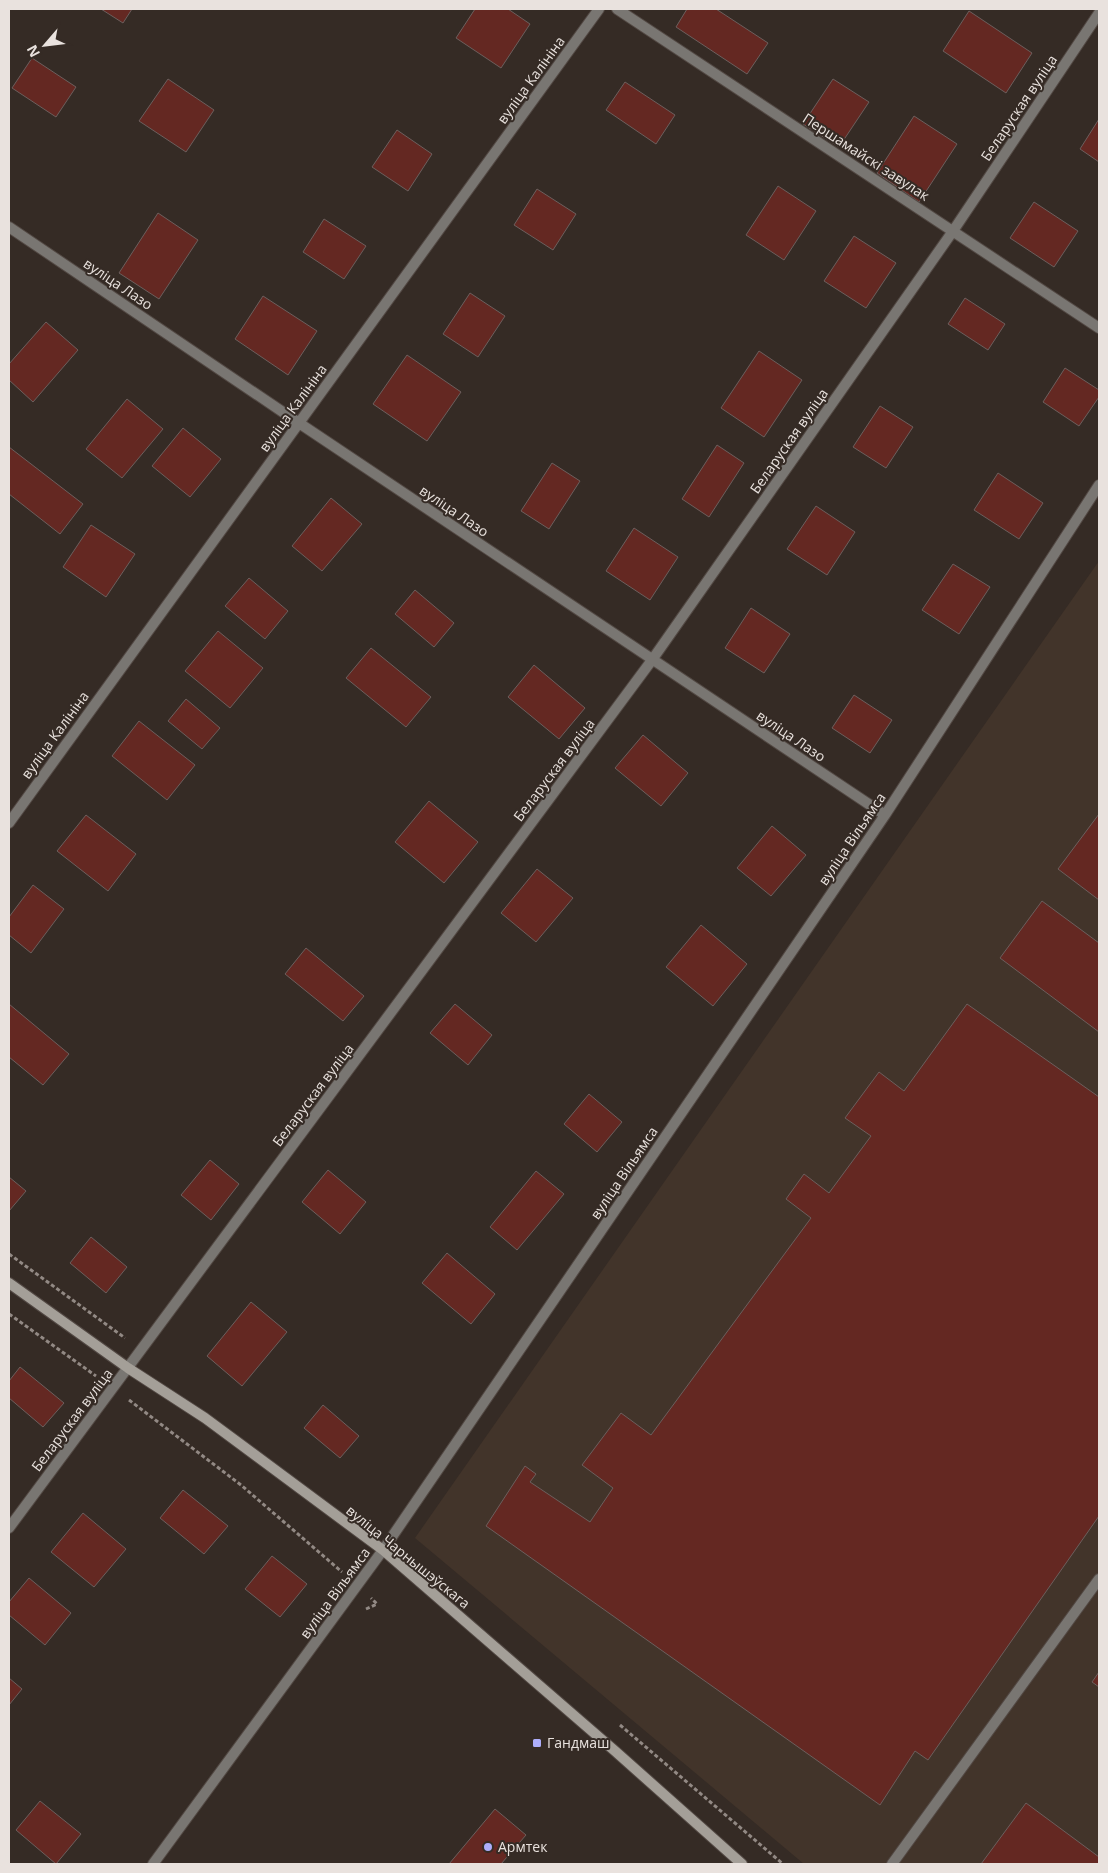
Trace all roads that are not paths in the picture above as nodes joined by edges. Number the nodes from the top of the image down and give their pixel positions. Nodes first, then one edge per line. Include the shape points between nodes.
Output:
1 (599, 9) edge
2 (617, 9) edge
3 (1099, 13) edge
4 (9, 227) edge
5 (953, 231) junction
6 (1099, 328) edge
7 (299, 423) junction
8 (1099, 485) edge
9 (652, 660) junction
10 (885, 815) junction
11 (9, 822) edge
12 (9, 1283) edge
13 (128, 1368) junction
14 (9, 1528) edge
15 (383, 1550) junction
16 (1099, 1578) edge
17 (154, 1864) edge
18 (742, 1864) edge
19 (892, 1864) edge

1 - 7 street, вуліца Калініна
2 - 5 street, Першамайскі завулак
3 - 5 street, Беларуская вуліца
4 - 7 street, вуліца Лазо
5 - 6 street, Першамайскі завулак
5 - 9 street, Беларуская вуліца
7 - 9 street, вуліца Лазо
7 - 11 street, вуліца Калініна
8 - 10 street, вуліца Вільямса
9 - 10 street, вуліца Лазо
9 - 13 street, Беларуская вуліца
10 - 15 street, вуліца Вільямса
12 - 13 main road, вуліца Чарнышэўскага
13 - 14 street, Беларуская вуліца
13 - 15 main road, вуліца Чарнышэўскага via 205,1418
15 - 17 street, вуліца Вільямса
15 - 18 main road, вуліца Чарнышэўскага
16 - 19 street

